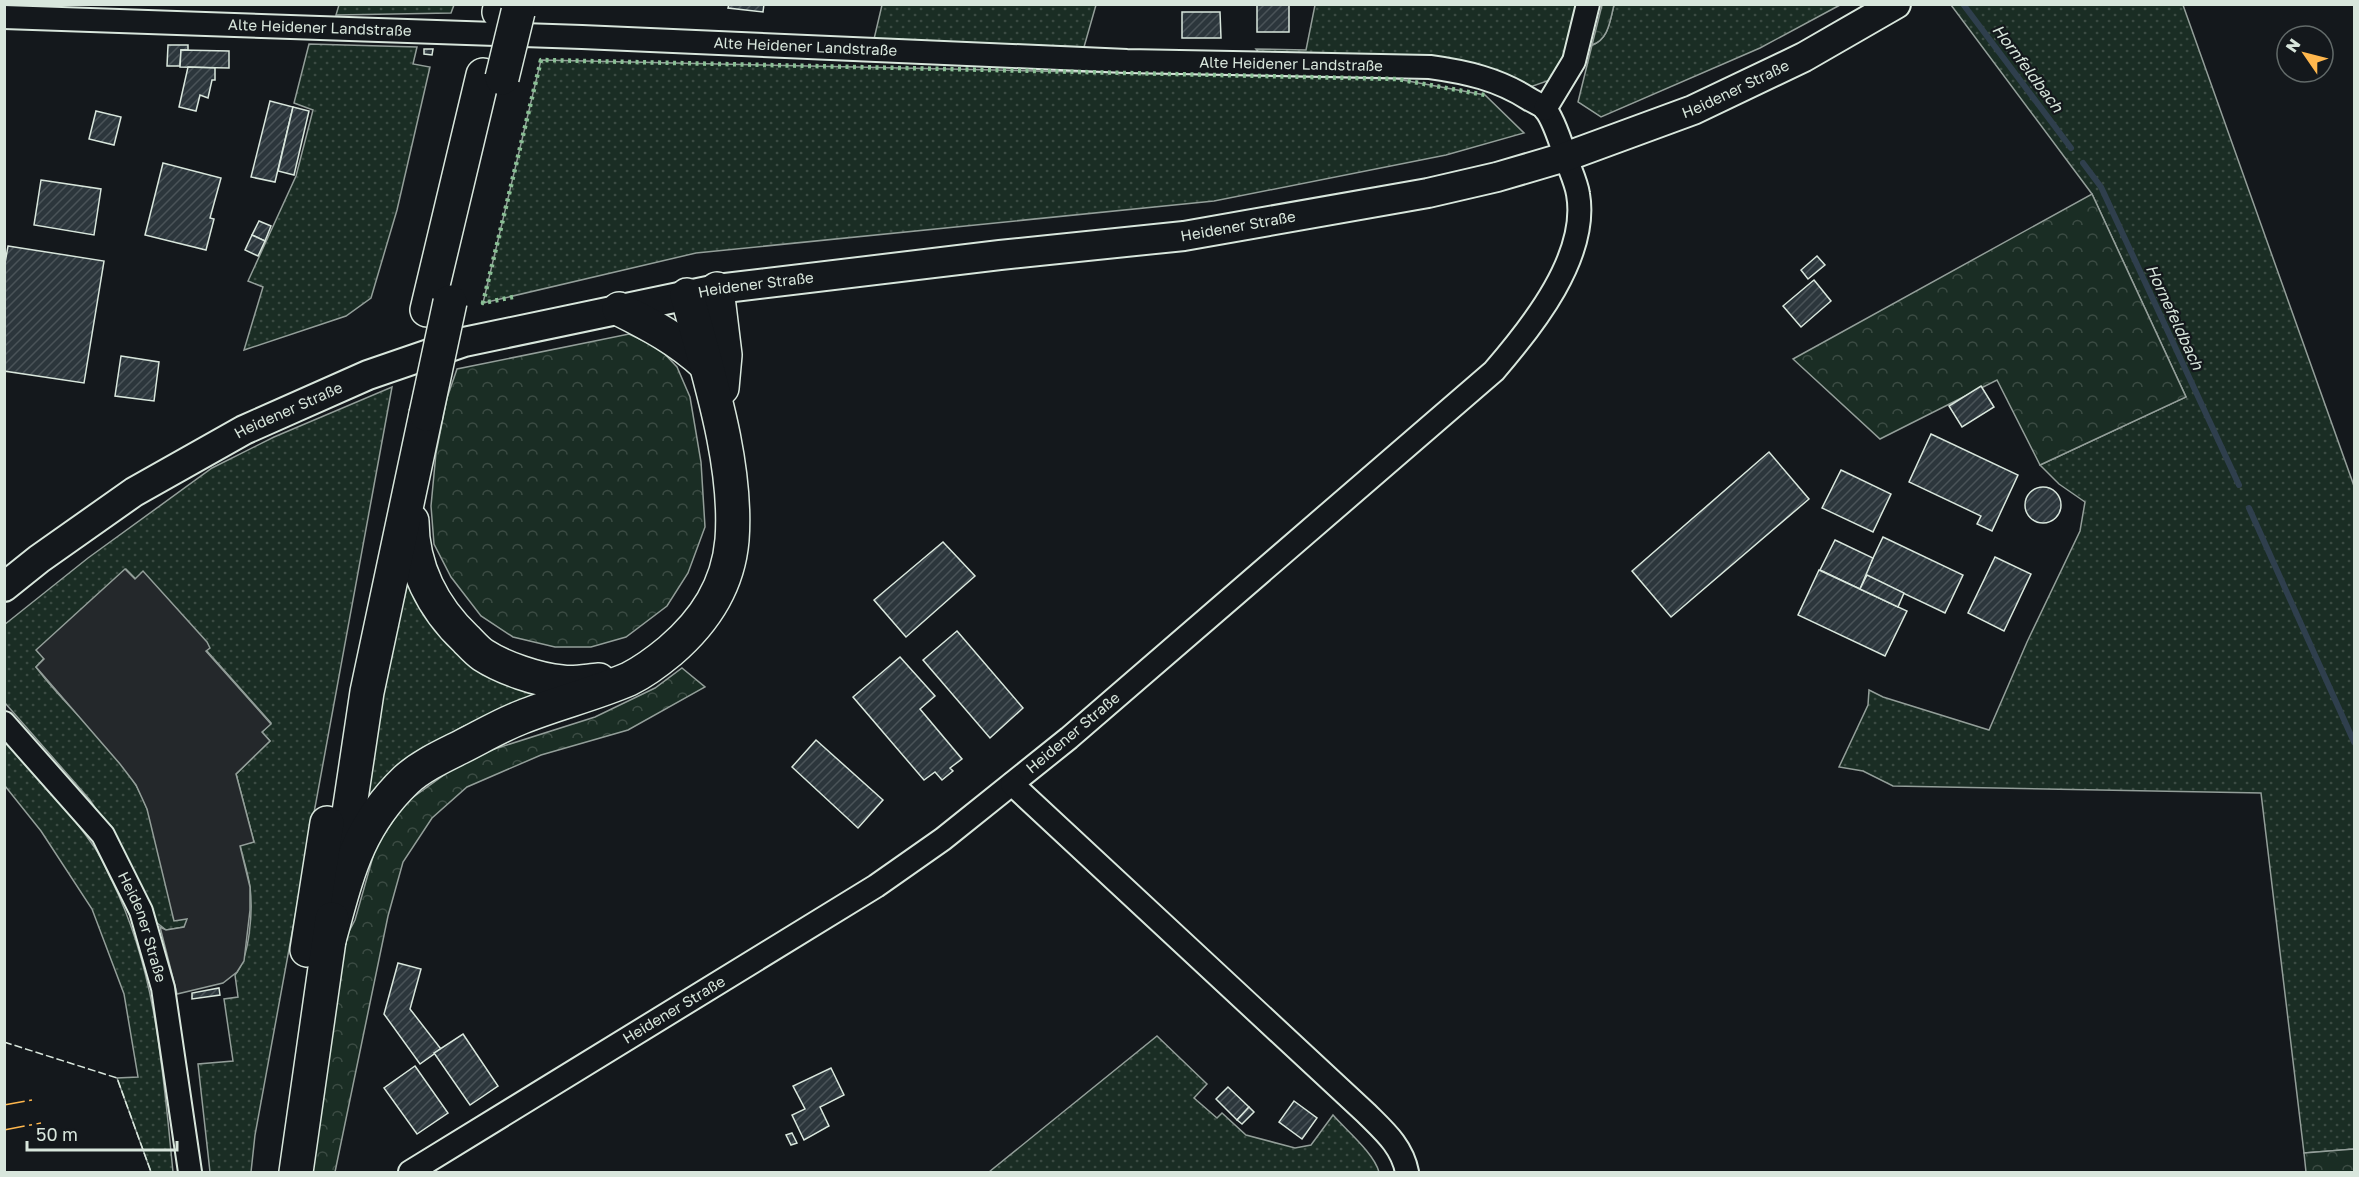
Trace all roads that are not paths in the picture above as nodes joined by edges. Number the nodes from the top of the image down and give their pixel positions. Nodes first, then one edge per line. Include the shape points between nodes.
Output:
1 (1588, 4) edge
2 (1896, 4) edge
3 (510, 8) edge
4 (4, 17) edge
5 (1545, 109) junction
6 (1565, 157) junction
7 (702, 292) junction
8 (619, 309) junction
9 (705, 364) junction
10 (416, 416) junction
11 (719, 420) junction
12 (4, 587) edge
13 (630, 678) junction
14 (4, 723) edge
15 (1012, 784) junction
16 (329, 940) junction
17 (190, 1173) edge
18 (276, 1173) edge
19 (296, 1173) edge
20 (410, 1173) edge
21 (1407, 1173) edge

1 - 5 street via 1574,61
2 - 6 main road, Heidener Straße via 1743,87 1693,110
3 - 10 highway, bridge via 438,306
4 - 5 street, Alte Heidener Landstraße via 1127,61 1395,65 1466,71 1498,82
5 - 6 street
6 - 7 main road, Heidener Straße via 1428,194 1184,236
6 - 15 street, Heidener Straße via 1578,193 1580,217 1568,259 1536,318 1494,371
7 - 8 main road, Heidener Straße
7 - 9 highway
7 - 11 highway via 725,355
8 - 9 highway via 676,340
8 - 12 main road, Heidener Straße via 464,342 368,375 297,405 134,492
9 - 11 highway
10 - 13 highway via 412,534 417,565 435,603 457,630 483,655 526,674 563,682
10 - 16 highway via 367,692
10 - 18 highway via 358,634 308,942
11 - 13 highway via 733,509 726,577 712,605 690,634
13 - 16 highway via 520,718 408,778 378,811 359,841
14 - 17 street, Heidener Straße via 103,835 141,910 163,988
15 - 20 street, Heidener Straße via 944,839 876,886
15 - 21 street via 1366,1113 1394,1141
16 - 19 highway

